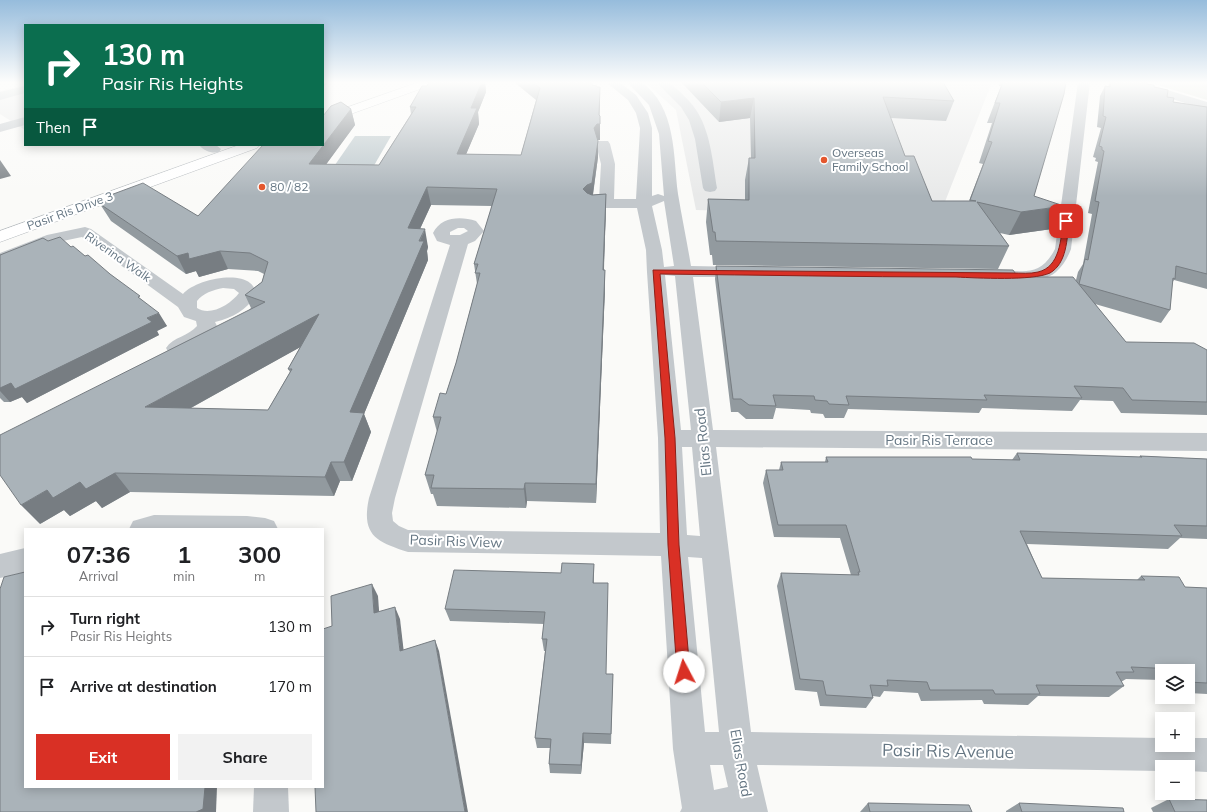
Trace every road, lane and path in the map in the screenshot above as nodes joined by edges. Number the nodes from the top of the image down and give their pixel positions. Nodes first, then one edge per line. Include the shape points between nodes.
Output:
1 (644, 120) edge
2 (662, 120) edge
3 (695, 120) edge
4 (1079, 120) edge
5 (24, 121) edge
6 (0, 128) edge
7 (603, 144) dead end
8 (215, 146) edge
9 (249, 146) edge
10 (710, 188) dead end
11 (671, 194) junction
12 (644, 204) junction
13 (674, 217) junction
14 (0, 224) edge
15 (0, 237) edge
16 (460, 241) dead end
17 (0, 259) edge
18 (683, 271) junction
19 (656, 272) junction
20 (757, 272) edge
21 (968, 275) edge
22 (186, 304) junction
23 (204, 317) junction
24 (160, 355) edge
25 (670, 438) junction
26 (703, 438) junction
27 (1207, 442) edge
28 (146, 528) edge
29 (256, 528) edge
30 (674, 545) junction
31 (714, 548) junction
32 (24, 560) edge
33 (0, 566) edge
34 (737, 748) junction
35 (690, 749) junction
36 (1207, 755) edge
37 (271, 788) edge
38 (749, 806) edge
39 (271, 812) edge
40 (699, 812) edge

1 - 12 street via 646,128
2 - 11 street, Elias Road via 666,134
3 - 10 street
4 - 21 street via 1063,249 1057,262 1048,271 1039,274
5 - 6 street
7 - 12 street via 608,164 599,205
8 - 14 main road, Pasir Ris Drive 3
9 - 15 main road, Pasir Ris Drive 3
11 - 12 street
11 - 13 street, Elias Road
12 - 13 street
12 - 19 street
13 - 18 street, Elias Road
16 - 30 street, Pasir Ris View via 382,498 379,517 384,529 392,537 408,541
17 - 22 street, Riverina Walk via 67,234 85,232
18 - 19 street
18 - 20 street
18 - 26 street, Elias Road
19 - 25 street
22 - 23 street, Riverina Walk via 187,310 191,313
22 - 23 street via 196,292 212,285 233,282 246,288 248,293 237,307 218,315
23 - 24 street via 207,326 201,334
25 - 26 street, Pasir Ris Terrace
25 - 30 street
26 - 27 street, Pasir Ris Terrace
26 - 31 street, Elias Road
28 - 29 street
30 - 31 street, Pasir Ris View
30 - 35 street
31 - 34 street, Elias Road
32 - 33 street
34 - 35 street, Pasir Ris Avenue
34 - 36 street, Pasir Ris Avenue
34 - 38 street, Elias Road
35 - 40 street
37 - 39 street
38 - 40 street

